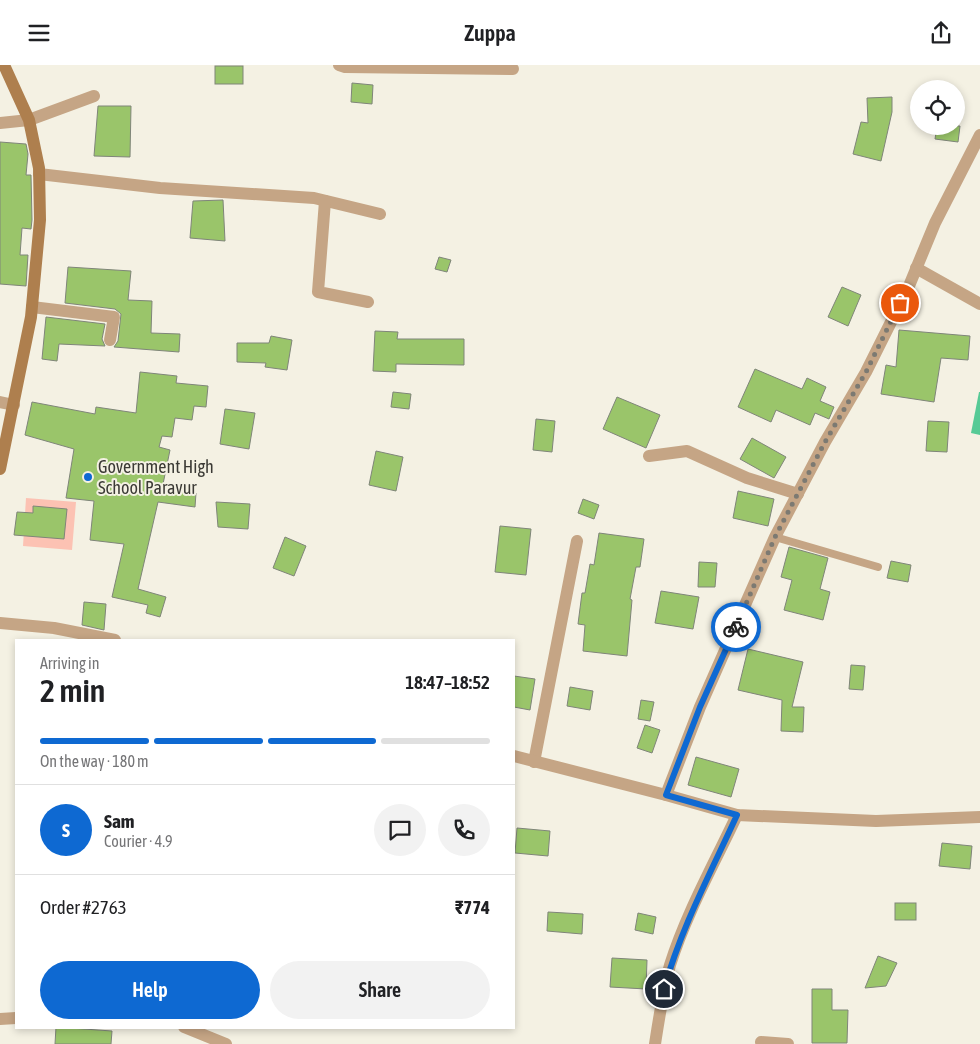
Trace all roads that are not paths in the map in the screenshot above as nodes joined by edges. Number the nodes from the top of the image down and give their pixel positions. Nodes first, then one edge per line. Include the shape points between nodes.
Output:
1 (4, 65) edge
2 (339, 65) edge
3 (512, 69) dead end
4 (94, 96) dead end
5 (29, 120) junction
6 (0, 123) edge
7 (980, 135) edge
8 (976, 153) edge
9 (39, 173) junction
10 (325, 201) junction
11 (380, 214) dead end
12 (916, 268) junction
13 (368, 303) dead end
14 (980, 304) edge
15 (32, 307) junction
16 (110, 340) dead end
17 (0, 402) edge
18 (14, 405) junction
19 (649, 456) dead end
20 (0, 469) edge
21 (798, 494) junction
22 (775, 537) junction
23 (577, 541) dead end
24 (878, 567) dead end
25 (0, 623) edge
26 (110, 639) edge
27 (515, 757) edge
28 (534, 762) junction
29 (666, 795) junction
30 (737, 815) junction
31 (980, 817) edge
32 (15, 1018) edge
33 (0, 1019) edge
34 (189, 1029) edge
35 (761, 1042) dead end
36 (226, 1044) edge
37 (655, 1044) edge
38 (788, 1044) edge

1 - 5 main road
2 - 3 street
4 - 5 street
5 - 6 street
5 - 9 main road
7 - 8 street
8 - 12 street via 935,223
9 - 10 street via 160,188
9 - 15 main road via 40,220
10 - 11 street
10 - 13 street via 318,292
12 - 14 street
12 - 21 street via 866,372
15 - 16 street via 114,317
15 - 18 main road
17 - 18 street
18 - 20 main road
19 - 21 street via 687,451 747,478
21 - 22 street
22 - 24 lane
22 - 29 street via 700,707
23 - 28 street
25 - 26 street via 54,628
27 - 28 street
28 - 29 street
29 - 30 street
30 - 31 street via 876,821
30 - 37 street via 671,963
32 - 33 street
34 - 36 street
35 - 38 street

